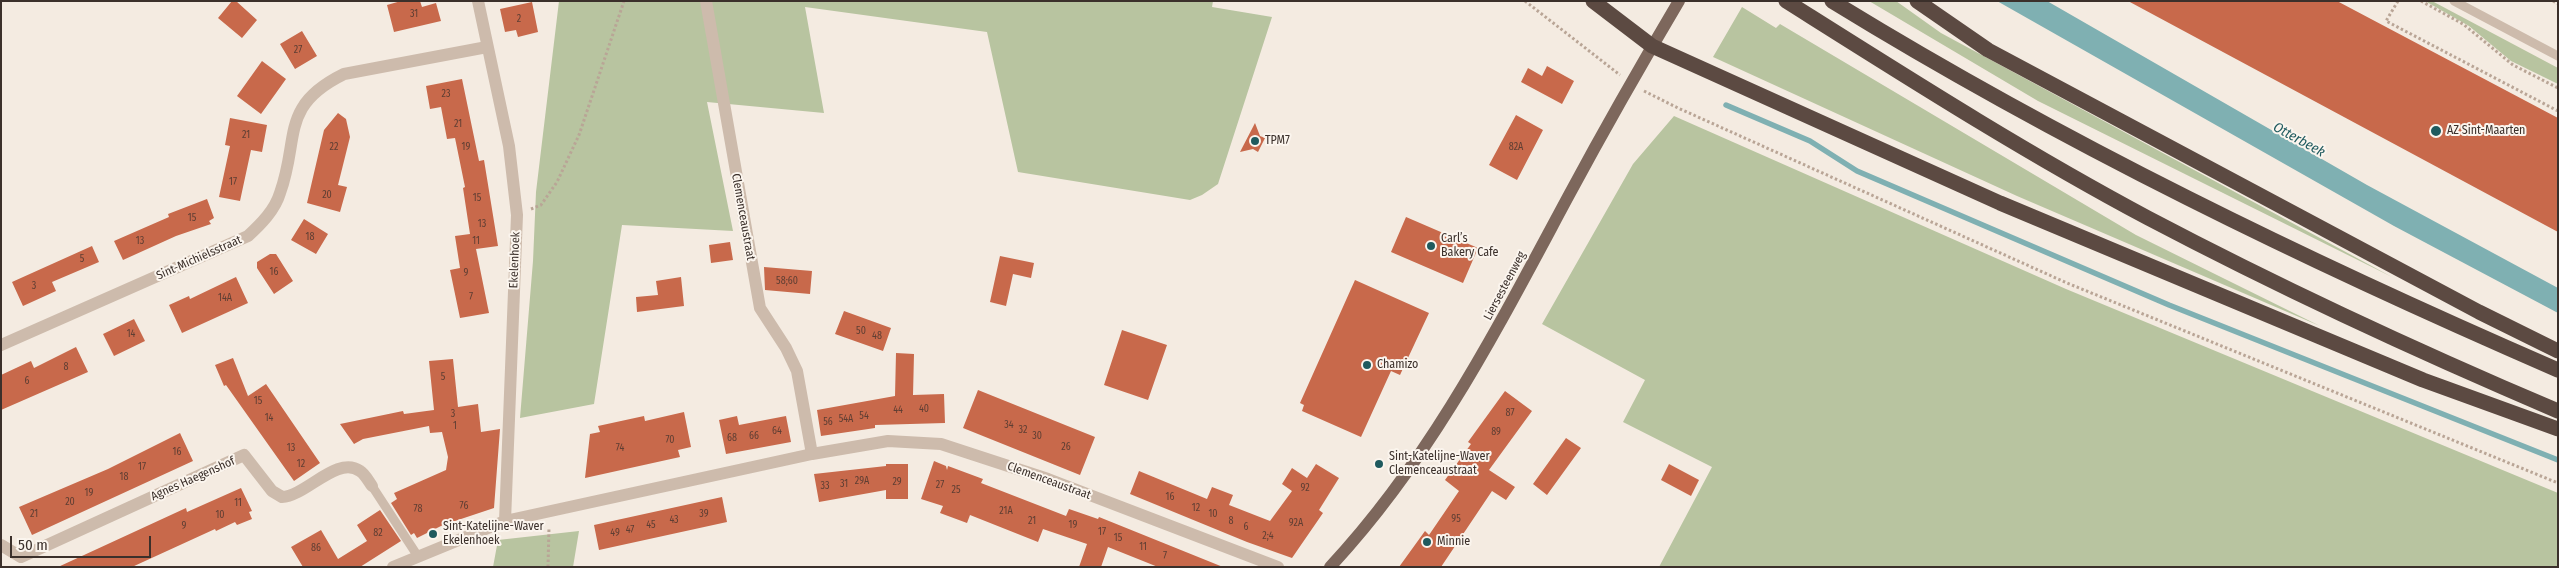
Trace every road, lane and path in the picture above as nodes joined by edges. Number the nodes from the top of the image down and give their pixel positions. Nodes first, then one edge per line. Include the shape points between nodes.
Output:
1 (478, 1) edge
2 (624, 1) edge
3 (706, 1) edge
4 (1525, 1) edge
5 (1593, 1) edge
6 (1679, 1) edge
7 (1786, 1) edge
8 (1832, 1) edge
9 (1917, 1) edge
10 (2398, 1) edge
11 (2420, 1) edge
12 (2454, 1) edge
13 (2553, 1) edge
14 (2558, 4) edge
15 (1652, 46) junction
16 (487, 47) junction
17 (2558, 56) edge
18 (1632, 84) junction
19 (2558, 88) edge
20 (2558, 111) edge
21 (516, 215) junction
22 (1, 345) edge
23 (2558, 351) edge
24 (2558, 370) edge
25 (2558, 411) edge
26 (2558, 429) edge
27 (812, 454) junction
28 (2558, 483) edge
29 (372, 486) joint
30 (549, 512) junction
31 (505, 521) junction
32 (1, 545) edge
33 (417, 555) junction
34 (393, 567) edge
35 (548, 567) edge
36 (1278, 567) edge
37 (1330, 567) edge

1 - 16 street, Ekelenhoek
2 - 21 path via 579,136 557,182 541,205
3 - 27 street, Clemenceaustraat via 760,308 797,372
4 - 18 path
5 - 15 highway
6 - 15 main road, Liersesteenweg
7 - 25 highway via 2021,145 2148,218 2458,368
8 - 24 highway via 2020,111 2393,298
9 - 23 highway via 1988,50
10 - 20 path via 2386,21
11 - 19 path via 2464,24 2513,65
12 - 17 lane
13 - 14 path
15 - 18 main road, Liersesteenweg
15 - 26 highway via 2000,203 2414,376
16 - 21 street, Ekelenhoek via 509,146
16 - 22 street, Sint-Michielsstraat via 344,74 332,80 309,97 300,110 280,194 266,217 248,236
18 - 28 path via 1687,112 2067,282
18 - 37 main road, Liersesteenweg via 1468,381 1372,520
21 - 31 street, Ekelenhoek
27 - 30 street, Clemenceaustraat
27 - 36 street, Clemenceaustraat via 871,442 941,444 1048,479
29 - 32 street, Agnes Haegenshof via 360,471 343,467 299,493 282,497 272,491 244,455 21,557
29 - 33 lane, Agnes Haegenshof
30 - 31 street, Clemenceaustraat
30 - 35 path
31 - 33 street, Clemenceaustraat
33 - 34 street, Clemenceaustraat

